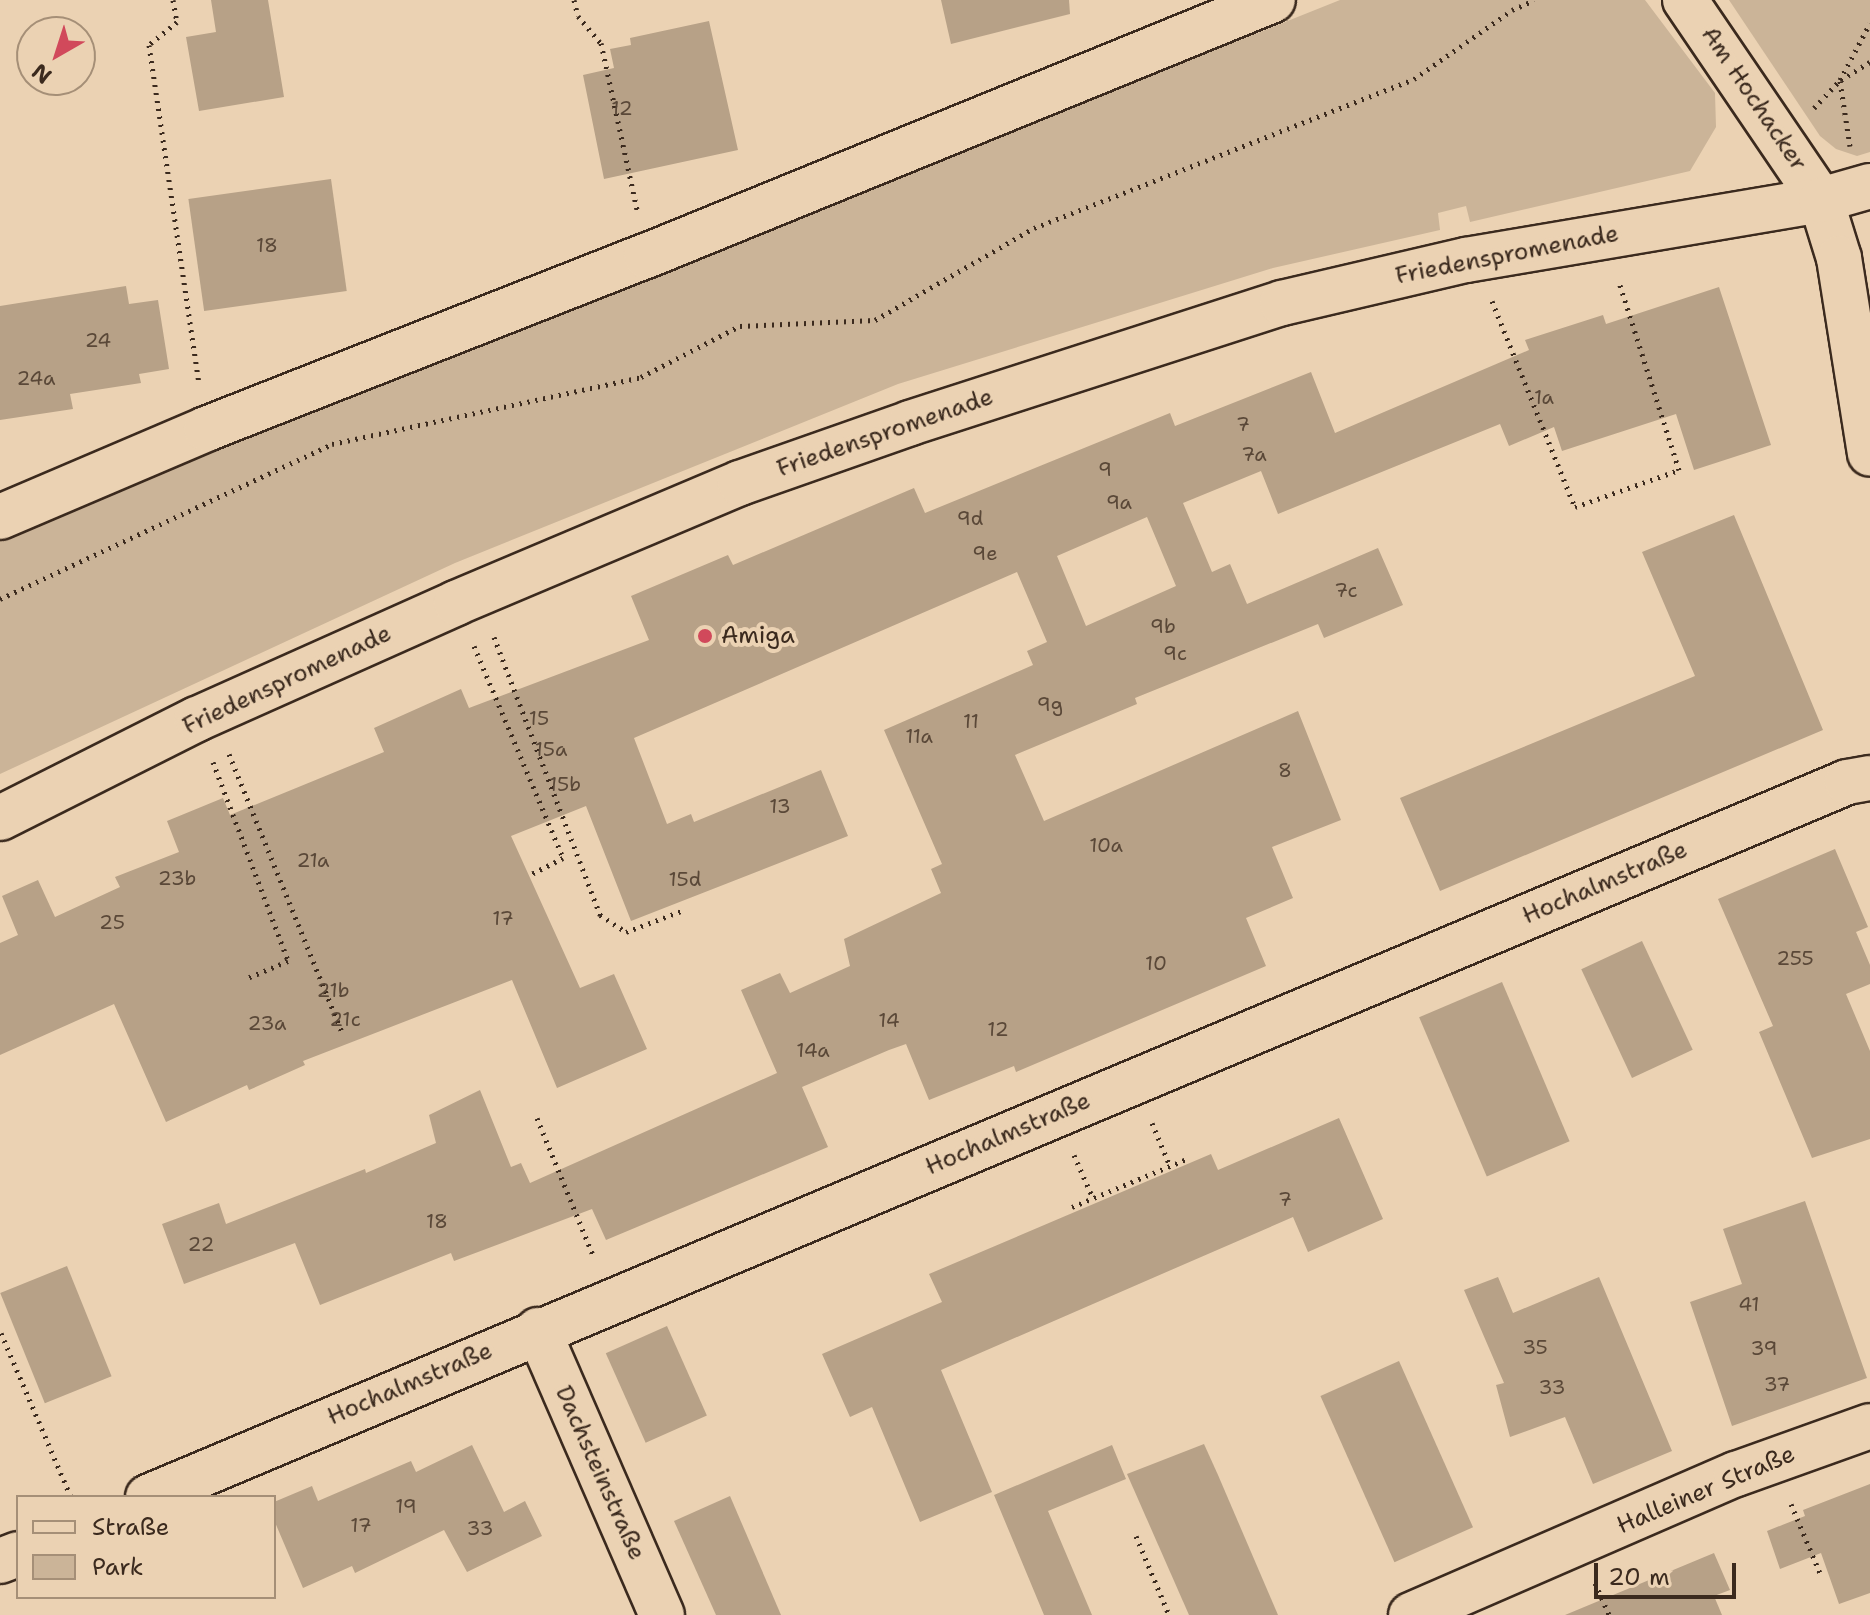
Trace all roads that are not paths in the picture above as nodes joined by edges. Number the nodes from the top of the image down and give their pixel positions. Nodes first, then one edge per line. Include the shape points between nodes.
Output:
1 (1273, 0) edge
2 (1685, 0) edge
3 (1862, 174) edge
4 (1821, 200) junction
5 (1870, 454) edge
6 (0, 517) edge
7 (1870, 778) edge
8 (0, 818) edge
9 (538, 1330) junction
10 (1870, 1426) edge
11 (153, 1495) edge
12 (662, 1615) edge
13 (1411, 1615) edge

1 - 6 street via 206,429
2 - 4 street, Am Hochacker
3 - 4 street, Friedenspromenade
4 - 5 street, Am Hochacker via 1842,272
4 - 8 street, Friedenspromenade via 1466,260 1282,303 740,483 204,716
7 - 9 street, Hochalmstraße via 1832,788
9 - 11 street, Hochalmstraße
9 - 12 street, Dachsteinstraße
10 - 13 street, Halleiner Straße via 1736,1474

